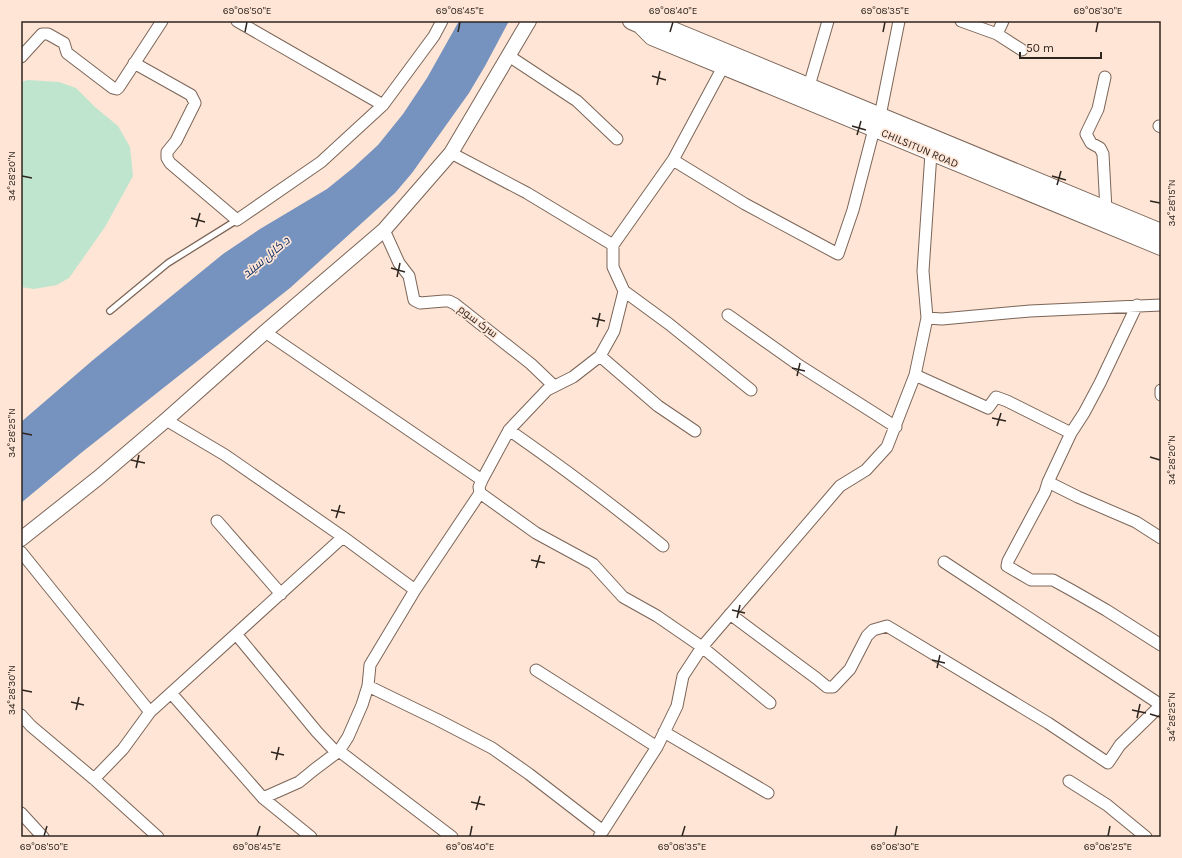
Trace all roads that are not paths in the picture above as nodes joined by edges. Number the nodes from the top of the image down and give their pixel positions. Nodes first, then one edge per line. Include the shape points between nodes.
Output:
1 (162, 21) edge
2 (236, 21) edge
3 (442, 21) edge
4 (529, 21) edge
5 (828, 21) edge
6 (899, 21) edge
7 (961, 21) edge
8 (1003, 21) edge
9 (637, 22) edge
10 (997, 34) junction
11 (1022, 50) dead end
12 (508, 56) junction
13 (21, 57) edge
14 (134, 63) junction
15 (723, 67) junction
16 (1105, 77) dead end
17 (809, 86) junction
18 (383, 105) junction
19 (877, 122) junction
20 (617, 139) dead end
21 (451, 153) junction
22 (930, 153) junction
23 (673, 160) junction
24 (1106, 210) junction
25 (237, 220) junction
26 (384, 230) junction
27 (1161, 235) edge
28 (613, 245) junction
29 (624, 291) junction
30 (1137, 305) junction
31 (1161, 305) edge
32 (110, 311) dead end
33 (728, 315) dead end
34 (927, 318) junction
35 (265, 332) junction
36 (600, 356) junction
37 (915, 374) junction
38 (554, 386) junction
39 (750, 390) dead end
40 (1161, 390) edge
41 (1161, 395) edge
42 (166, 420) junction
43 (896, 427) junction
44 (509, 430) junction
45 (695, 431) dead end
46 (1071, 433) junction
47 (482, 480) junction
48 (1048, 482) junction
49 (480, 493) junction
50 (217, 521) dead end
51 (343, 537) junction
52 (1161, 538) edge
53 (21, 539) edge
54 (663, 546) dead end
55 (21, 552) edge
56 (944, 562) dead end
57 (415, 590) junction
58 (281, 594) junction
59 (730, 614) junction
60 (236, 634) junction
61 (1161, 645) edge
62 (702, 647) junction
63 (536, 670) dead end
64 (368, 686) junction
65 (171, 693) junction
66 (770, 703) dead end
67 (1161, 705) edge
68 (150, 712) junction
69 (21, 715) edge
70 (664, 732) junction
71 (657, 747) junction
72 (339, 751) junction
73 (94, 779) junction
74 (1069, 781) dead end
75 (768, 793) dead end
76 (263, 798) junction
77 (21, 813) edge
78 (601, 834) edge
79 (43, 837) edge
80 (158, 837) edge
81 (311, 837) edge
82 (452, 837) edge
83 (1146, 837) edge

1 - 14 street
2 - 18 street
3 - 18 street via 434,36
4 - 12 street
5 - 17 street
6 - 19 street
7 - 10 street
8 - 10 street
9 - 15 main road, CHILSITUN ROAD via 652,37
9 - 17 main road, CHILSITUN ROAD via 656,23
10 - 11 street
12 - 20 street via 577,101
12 - 21 street
13 - 14 street via 42,34 48,34 64,43 67,53 116,89
14 - 25 street via 191,95 195,103 176,141 167,152 167,158
15 - 19 main road, CHILSITUN ROAD
15 - 23 street
16 - 24 street via 1098,109 1086,134 1091,143 1100,148 1103,154
17 - 19 main road, CHILSITUN ROAD
18 - 25 street via 321,162
19 - 22 main road, CHILSITUN ROAD
19 - 23 street via 838,254 745,204
19 - 24 main road, CHILSITUN ROAD
21 - 26 street
21 - 28 street via 527,193
22 - 27 main road, CHILSITUN ROAD
22 - 34 street via 923,271
23 - 28 street
24 - 27 main road, CHILSITUN ROAD
25 - 32 lane via 168,263
26 - 35 street
26 - 38 street, سرک سوم via 399,263 409,276 414,300 420,303 449,301 455,304 488,328
28 - 29 street via 613,267
29 - 36 street via 614,330
29 - 39 street
30 - 31 street
30 - 34 street
30 - 46 street via 1100,383
33 - 43 street via 800,366
34 - 37 street
35 - 42 street
35 - 47 street
36 - 38 street via 573,377
36 - 45 street via 658,406
37 - 43 street
37 - 46 street via 988,408 996,397 1007,401
38 - 44 street via 546,390
40 - 41 street
42 - 51 street via 225,455
42 - 53 street
43 - 59 street via 887,447 866,470 840,486
44 - 47 street
44 - 54 street via 554,461
46 - 48 street
47 - 49 street
48 - 52 street via 1136,522
48 - 61 street via 1007,566 1031,580 1052,580
49 - 57 street
49 - 62 street via 536,534 593,564 623,597 657,616
50 - 58 street
51 - 57 street
51 - 58 street
55 - 68 street
56 - 67 street
57 - 64 street via 370,665
58 - 60 street
59 - 62 street
59 - 67 street via 827,687 833,687 850,669 873,630 887,626 1048,723 1108,763 1120,745
60 - 65 street
60 - 72 street via 317,732 333,749
62 - 66 street
62 - 70 street via 683,676 678,706
63 - 71 street
64 - 72 street via 356,721
64 - 78 street via 492,748 529,774
65 - 68 street
65 - 76 street
68 - 73 street via 123,749
69 - 73 street
70 - 71 street
70 - 75 street
71 - 78 street
72 - 76 street via 299,782
72 - 82 street
73 - 80 street
74 - 83 street via 1107,805
76 - 81 street
77 - 79 street

